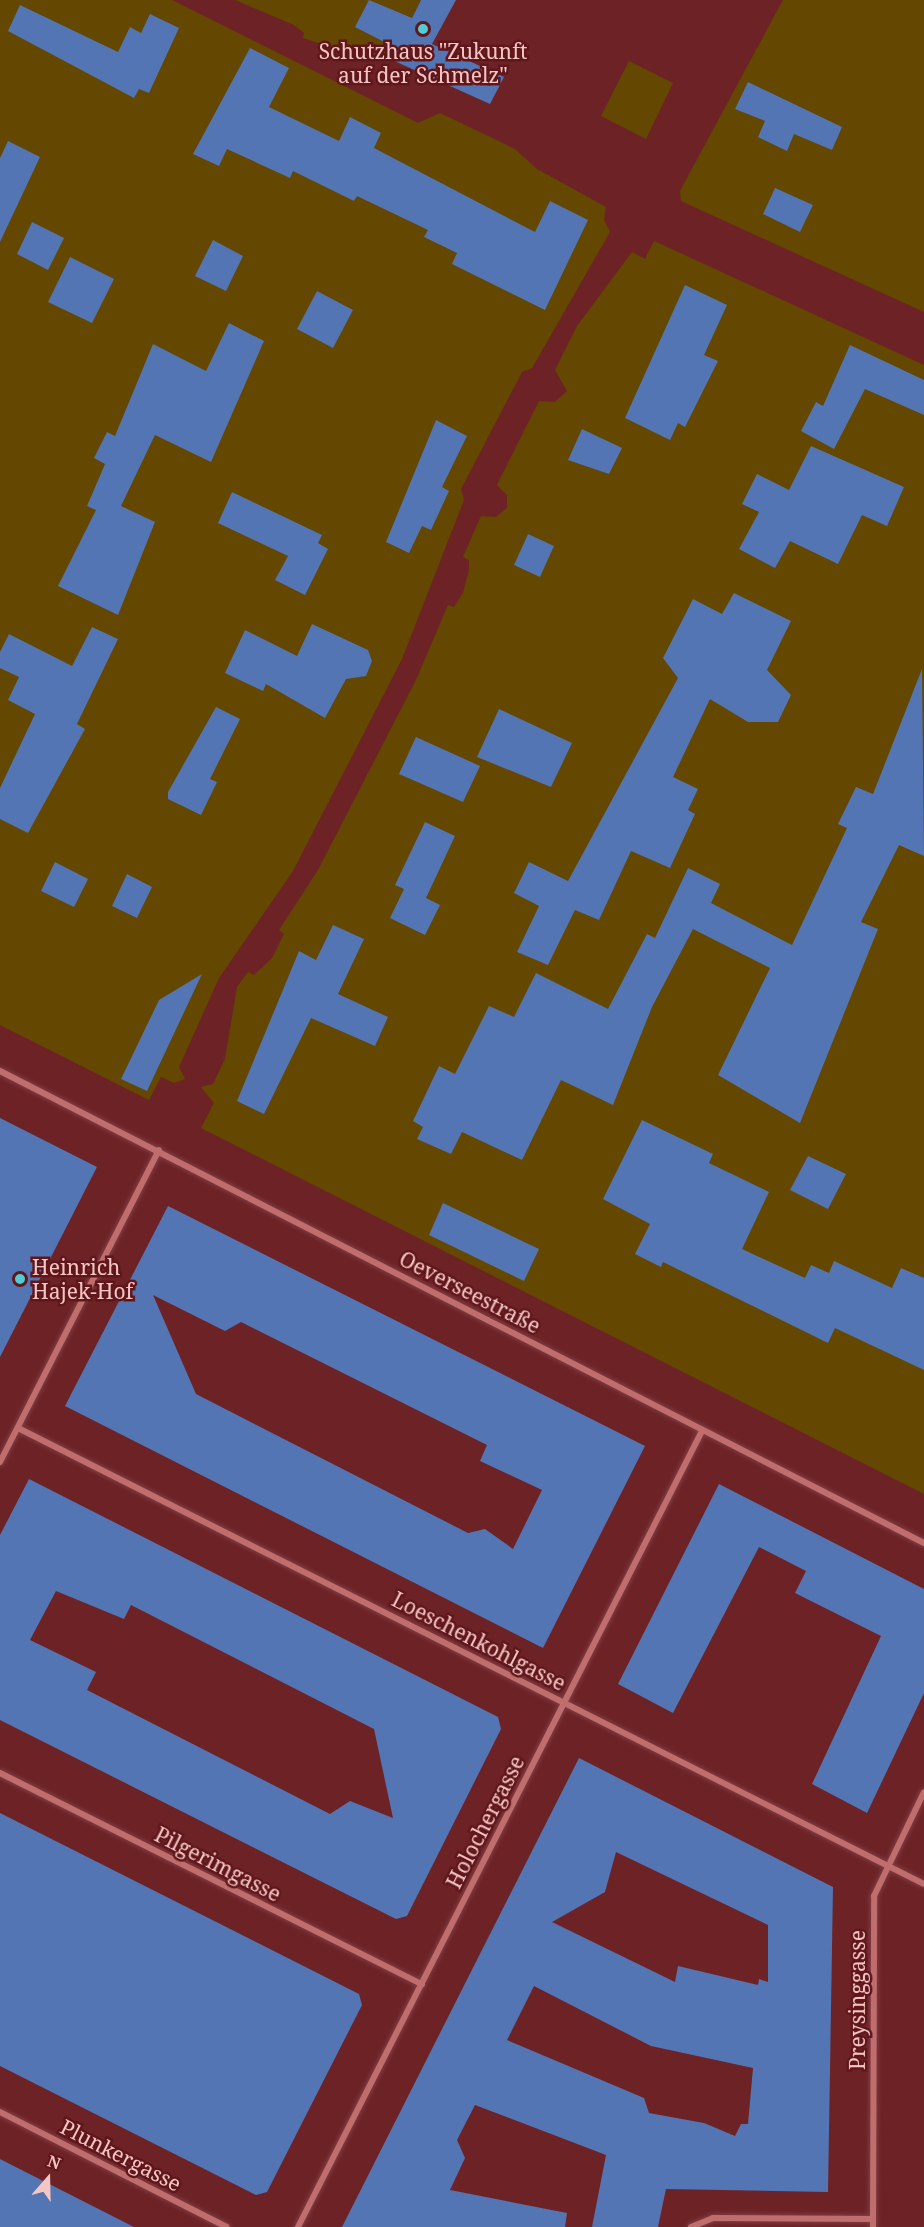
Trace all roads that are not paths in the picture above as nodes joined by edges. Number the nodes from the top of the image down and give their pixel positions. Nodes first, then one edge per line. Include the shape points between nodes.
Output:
1 (0, 1071) edge
2 (159, 1150) junction
3 (18, 1428) junction
4 (702, 1431) junction
5 (0, 1462) edge
6 (924, 1543) edge
7 (563, 1702) junction
8 (0, 1773) edge
9 (924, 1792) edge
10 (888, 1866) junction
11 (924, 1884) edge
12 (422, 1984) junction
13 (0, 2112) edge
14 (873, 2219) junction
15 (227, 2227) edge
16 (298, 2227) edge
17 (691, 2227) edge
18 (873, 2227) edge

1 - 2 street, Oeverseestraße
2 - 3 street
2 - 4 street, Oeverseestraße
3 - 5 street
3 - 7 street, Loeschenkohlgasse
4 - 6 street, Oeverseestraße
4 - 7 street, Holochergasse
7 - 10 street, Loeschenkohlgasse
7 - 12 street, Holochergasse
8 - 12 street, Pilgerimgasse
9 - 10 street, Preysinggasse
10 - 11 street, Loeschenkohlgasse
10 - 14 street, Preysinggasse via 874,1896
12 - 16 street, Holochergasse
13 - 15 street, Plunkergasse
14 - 17 street via 713,2218
14 - 18 street, Preysinggasse

